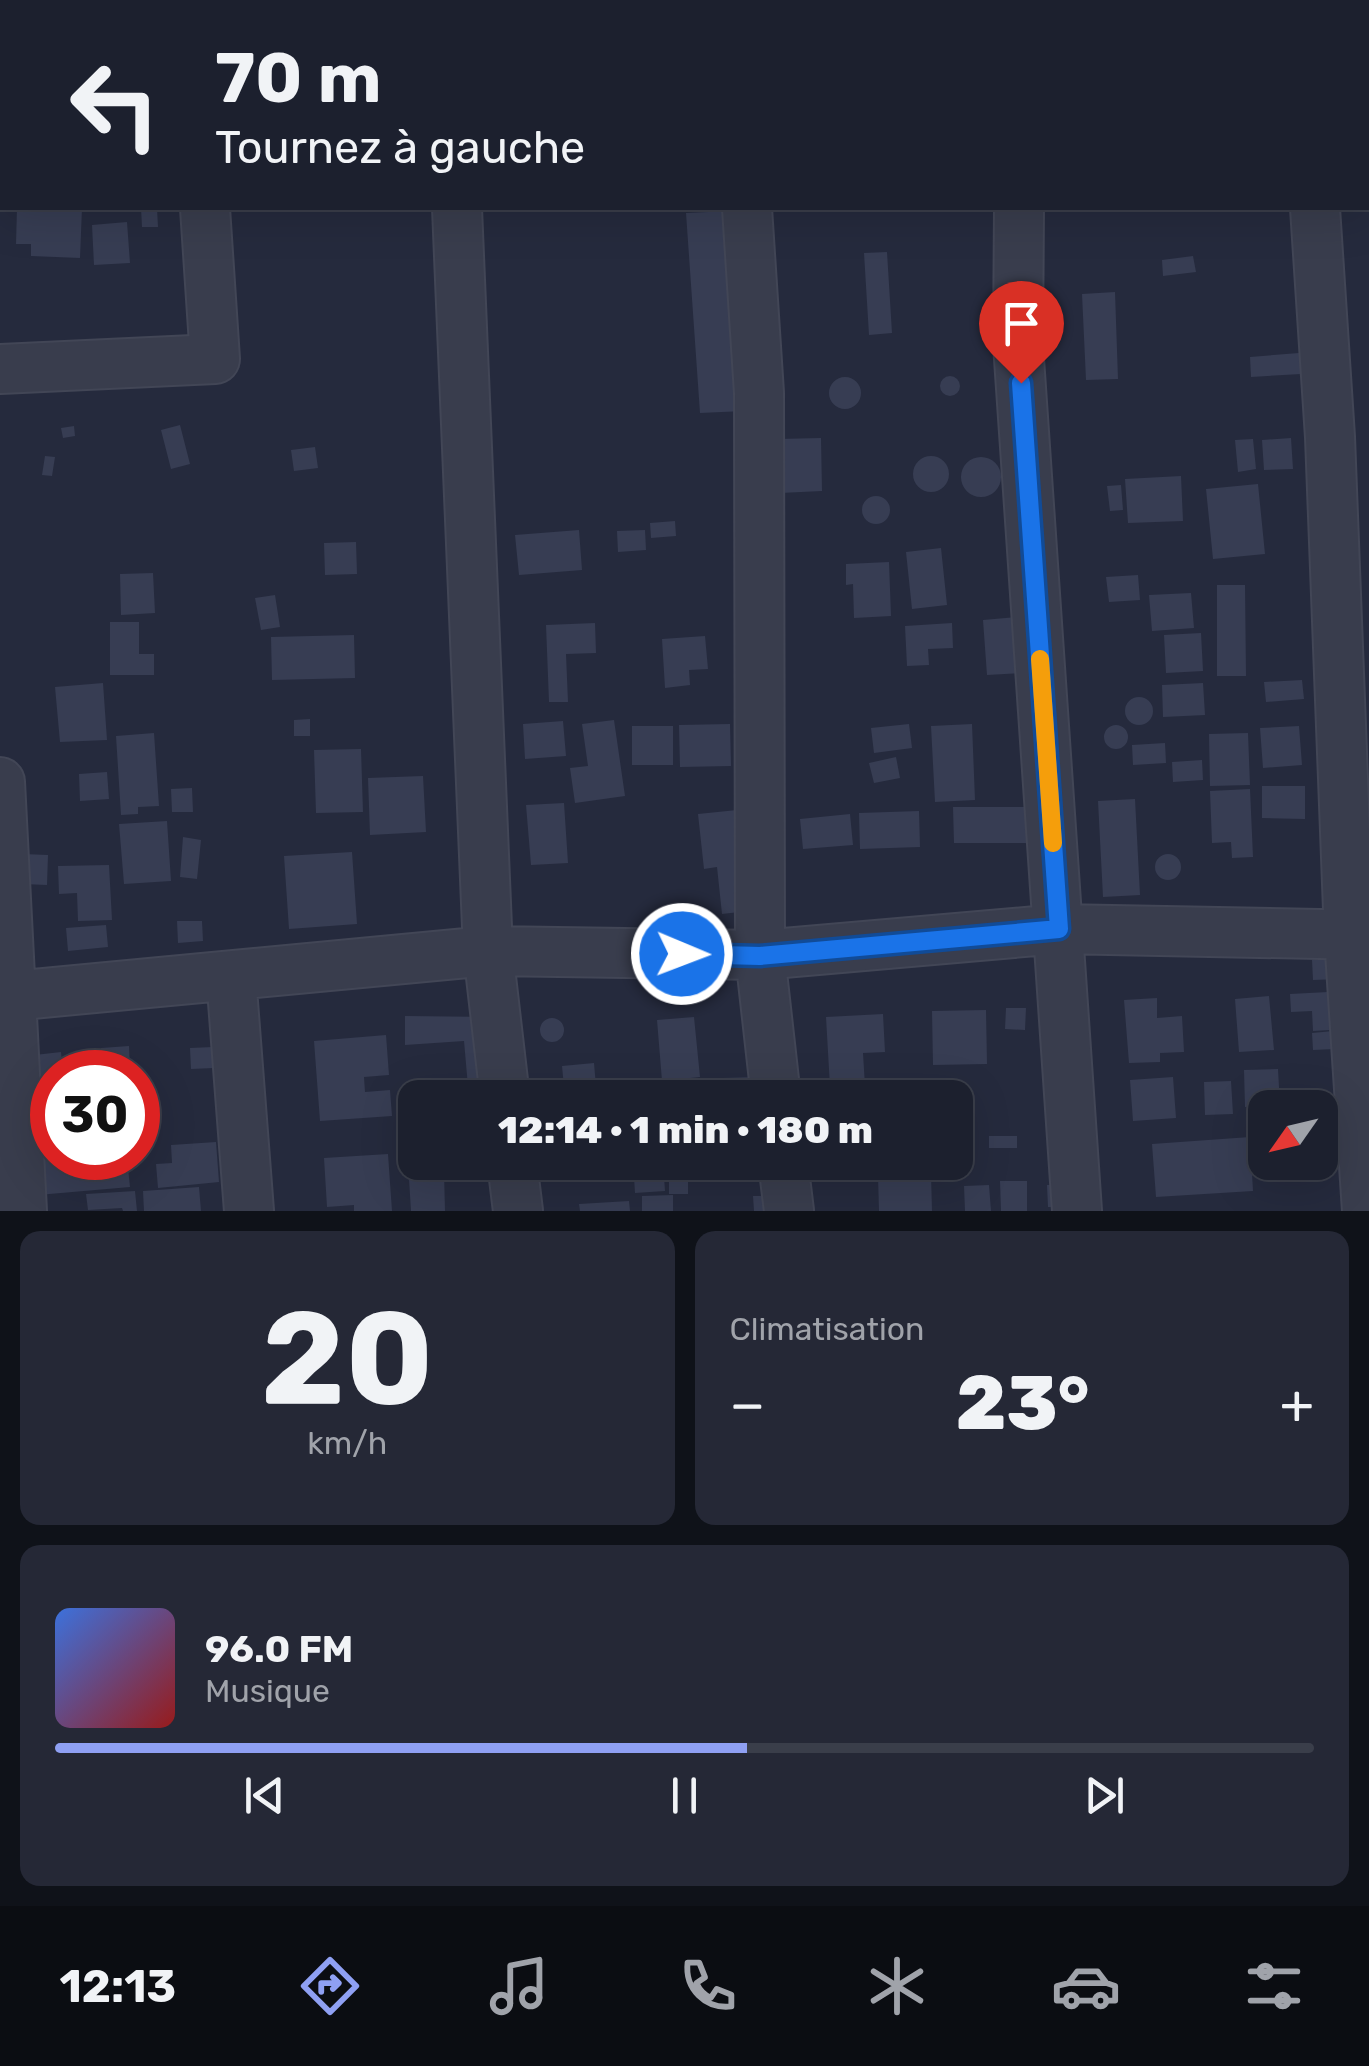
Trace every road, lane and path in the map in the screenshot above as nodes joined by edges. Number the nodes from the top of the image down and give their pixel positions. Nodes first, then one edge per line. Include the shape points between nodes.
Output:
1 (205, 210) edge
2 (457, 210) edge
3 (747, 210) edge
4 (1019, 210) edge
5 (1315, 210) edge
6 (0, 369) edge
7 (0, 782) edge
8 (1059, 929) junction
9 (1359, 935) edge
10 (488, 951) junction
11 (760, 956) junction
12 (231, 976) junction
13 (6, 996) edge
14 (503, 1080) edge
15 (774, 1080) edge
16 (514, 1180) edge
17 (785, 1180) edge
18 (22, 1211) edge
19 (249, 1211) edge
20 (518, 1211) edge
21 (788, 1211) edge
22 (1077, 1211) edge
23 (1368, 1211) edge

1 - 6 street via 215,359
2 - 10 street
3 - 11 street via 759,393
4 - 8 street via 1018,344
5 - 9 street
7 - 13 street
8 - 9 street
8 - 11 street
8 - 22 street
9 - 23 street
10 - 11 street
10 - 12 street
10 - 14 street
11 - 15 street
12 - 13 street
12 - 19 street
13 - 18 street
16 - 20 street
17 - 21 street

